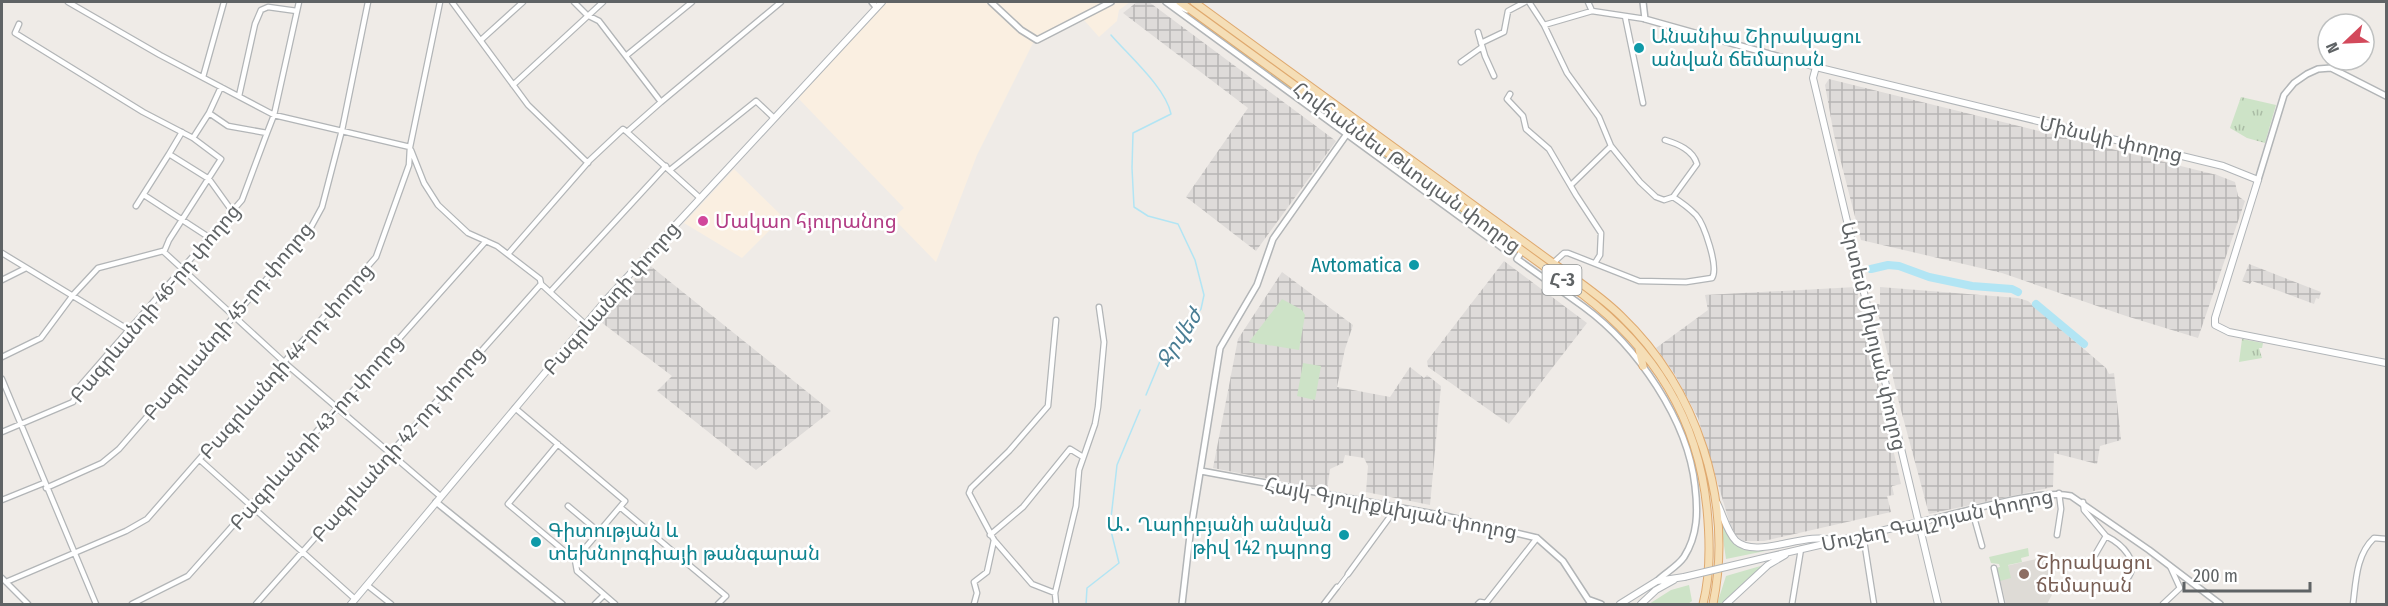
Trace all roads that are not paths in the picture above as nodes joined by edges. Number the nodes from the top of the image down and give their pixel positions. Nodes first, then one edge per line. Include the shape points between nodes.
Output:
1 (68, 2) edge
2 (224, 2) edge
3 (299, 2) edge
4 (368, 2) edge
5 (440, 2) edge
6 (452, 2) edge
7 (523, 2) edge
8 (574, 2) edge
9 (603, 2) edge
10 (692, 2) edge
11 (781, 2) edge
12 (882, 2) edge
13 (991, 2) edge
14 (1112, 2) edge
15 (1168, 2) edge
16 (1180, 2) edge
17 (1194, 2) edge
18 (1527, 2) edge
19 (1588, 2) edge
20 (1644, 2) edge
21 (874, 4) edge
22 (297, 11) junction
23 (1592, 11) junction
24 (587, 15) junction
25 (1625, 16) junction
26 (1202, 18) junction
27 (1645, 19) junction
28 (19, 24) dead end
29 (1544, 24) junction
30 (1478, 32) dead end
31 (481, 40) junction
32 (1482, 45) junction
33 (627, 55) junction
34 (1461, 62) dead end
35 (1816, 67) junction
36 (1494, 76) dead end
37 (203, 77) junction
38 (513, 85) junction
39 (221, 87) junction
40 (1510, 94) dead end
41 (239, 96) junction
42 (2386, 96) edge
43 (662, 102) junction
44 (1643, 103) dead end
45 (208, 113) junction
46 (274, 115) junction
47 (774, 118) junction
48 (1354, 123) junction
49 (342, 130) junction
50 (182, 132) junction
51 (627, 132) junction
52 (267, 133) junction
53 (1346, 135) junction
54 (193, 138) junction
55 (1665, 140) dead end
56 (1611, 146) junction
57 (410, 147) junction
58 (170, 154) junction
59 (588, 163) junction
60 (668, 168) junction
61 (209, 179) junction
62 (2258, 180) junction
63 (1571, 185) junction
64 (144, 195) junction
65 (1673, 197) junction
66 (700, 198) junction
67 (136, 206) dead end
68 (232, 211) junction
69 (183, 218) junction
70 (210, 238) junction
71 (486, 241) junction
72 (1517, 245) junction
73 (163, 251) junction
74 (2, 254) edge
75 (508, 254) junction
76 (1553, 263) junction
77 (1595, 263) junction
78 (26, 268) junction
79 (182, 270) junction
80 (2, 280) edge
81 (541, 284) junction
82 (1584, 291) junction
83 (550, 292) junction
84 (73, 295) junction
85 (1598, 301) junction
86 (1099, 307) dead end
87 (233, 317) junction
88 (1056, 320) dead end
89 (585, 324) junction
90 (129, 330) junction
91 (1638, 346) junction
92 (2, 357) edge
93 (285, 363) junction
94 (2386, 363) edge
95 (1643, 366) junction
96 (2, 379) edge
97 (338, 407) junction
98 (514, 408) junction
99 (20, 425) junction
100 (2, 432) edge
101 (558, 444) junction
102 (389, 453) junction
103 (1083, 457) junction
104 (200, 460) junction
105 (1693, 466) junction
106 (1201, 471) junction
107 (45, 486) junction
108 (1704, 488) junction
109 (2059, 493) junction
110 (438, 499) junction
111 (2, 500) edge
112 (1714, 500) junction
113 (2083, 502) junction
114 (250, 506) junction
115 (568, 506) dead end
116 (620, 507) junction
117 (1397, 507) junction
118 (1972, 510) junction
119 (1919, 522) junction
120 (599, 532) junction
121 (1863, 534) junction
122 (990, 535) junction
123 (2057, 535) dead end
124 (2106, 536) junction
125 (1537, 538) junction
126 (994, 540) junction
127 (2386, 540) edge
128 (1834, 541) junction
129 (1982, 546) dead end
130 (1801, 549) junction
131 (1792, 551) junction
132 (74, 553) junction
133 (302, 553) junction
134 (2095, 555) dead end
135 (575, 560) junction
136 (2170, 566) junction
137 (1994, 568) dead end
138 (1348, 574) joint
139 (1681, 578) junction
140 (2127, 579) dead end
141 (4, 580) edge
142 (1658, 581) junction
143 (367, 585) junction
144 (1338, 587) joint
145 (1055, 593) junction
146 (604, 595) junction
147 (353, 602) edge
148 (1590, 602) edge
149 (28, 604) edge
150 (96, 604) edge
151 (132, 604) edge
152 (256, 604) edge
153 (391, 604) edge
154 (562, 604) edge
155 (595, 604) edge
156 (615, 604) edge
157 (718, 604) edge
158 (974, 604) edge
159 (1056, 604) edge
160 (1182, 604) edge
161 (1324, 604) edge
162 (1478, 604) edge
163 (1601, 604) edge
164 (1620, 604) edge
165 (1641, 604) edge
166 (1703, 604) edge
167 (1713, 604) edge
168 (1726, 604) edge
169 (1792, 604) edge
170 (1874, 604) edge
171 (1938, 604) edge
172 (2002, 604) edge
173 (2163, 604) edge
174 (2220, 604) edge
175 (2353, 604) edge

1 - 37 street
2 - 37 street
3 - 22 street
4 - 49 street, Բագրևանդի 45-րդ փողոց
5 - 57 street, Բագրևանդի 44-րդ փողոց
6 - 31 street
7 - 31 street
8 - 24 street
9 - 24 street
10 - 33 street
11 - 43 street
12 - 21 main road, Բագրևանդի փողոց
13 - 14 street via 1037,40
15 - 26 street
15 - 53 street
16 - 26 main road, Հովհաննես Թևոսյան փողոց / Հ-3
17 - 48 main road, Հովհաննես Թևոսյան փողոց / Հ-3
18 - 29 street
18 - 32 street via 1508,11 1504,32
19 - 23 street
20 - 27 street
21 - 47 main road, Բագրևանդի փողոց
22 - 41 street via 268,7 261,10
22 - 46 street
23 - 25 street
23 - 29 street
24 - 33 street via 599,21
24 - 38 street
25 - 27 street
25 - 44 street
26 - 48 main road, Հովհաննես Թևոսյան փողոց / Հ-3
27 - 35 street, Մինսկի փողոց
28 - 50 street via 15,33
29 - 56 street via 1567,73 1599,117
30 - 32 street
31 - 38 street
32 - 34 street
32 - 36 street
33 - 43 street
35 - 62 main road, Մինսկի փողոց via 2223,166
35 - 119 main road, Արտեմ Միկոյան փողոց via 1813,78
37 - 39 street
38 - 59 street via 545,124
39 - 41 street
39 - 45 street
40 - 63 street via 1507,99 1523,116 1526,129 1549,149
41 - 46 street
42 - 62 street via 2331,68 2307,74 2284,95
43 - 51 street
45 - 52 street via 228,126
45 - 54 street
46 - 49 street
46 - 52 street, Բագրևանդի 46-րդ փողոց
47 - 60 street via 756,101
47 - 66 main road, Բագրևանդի փողոց
48 - 53 street
48 - 72 main road, Հովհաննես Թևոսյան փողոց / Հ-3
49 - 57 street
49 - 87 street, Բագրևանդի 45-րդ փողոց via 322,207 310,229
50 - 54 street
50 - 58 street
51 - 59 street via 622,129
51 - 60 street
52 - 68 street, Բագրևանդի 46-րդ փողոց via 242,200
53 - 72 street via 1505,249
53 - 106 street via 1273,239 1257,285 1221,348
54 - 61 street via 221,159
55 - 65 street via 1688,150 1697,160
56 - 63 street
56 - 65 street via 1656,197
57 - 71 street via 424,183 438,205 468,232
57 - 93 street, Բագրևանդի 44-րդ փողոց via 409,165 376,257
58 - 61 street
58 - 64 street
59 - 75 street
60 - 66 street
60 - 83 street
61 - 68 street
61 - 69 street
62 - 94 main road via 2215,325 2229,332
63 - 77 street via 1601,232 1600,255
64 - 67 street
64 - 69 street
65 - 77 street via 1699,219 1714,264 1712,278 1639,281
66 - 89 main road, Բագրևանդի փողոց
68 - 70 street, Բագրևանդի 46-րդ փողոց
69 - 70 street
69 - 73 street
70 - 79 street, Բագրևանդի 46-րդ փողոց
71 - 75 street
71 - 97 street, Բագրևանդի 43-րդ փողոց
72 - 76 main road, Հովհաննես Թևոսյան փողոց / Հ-3
72 - 82 main road, Հովհաննես Թևոսյան փողոց / Հ-3
72 - 95 street via 1517,259 1583,306
73 - 79 street
73 - 84 street via 99,268
74 - 78 street
75 - 81 street via 540,279
76 - 77 street via 1568,253
76 - 82 main road, Հովհաննես Թևոսյան փողոց / Հ-3
78 - 80 street
78 - 84 street
79 - 87 street
79 - 90 street, Բագրևանդի 46-րդ փողոց
81 - 83 street
81 - 102 street, Բագրևանդի 42-րդ փողոց
82 - 85 main road, Հովհաննես Թևոսյան փողոց / Հ-3
83 - 89 street
84 - 90 street
84 - 92 street via 41,338
85 - 91 main road, Հովհաննես Թևոսյան փողոց / Հ-3
85 - 112 main road, Հովհաննես Թևոսյան փողոց / Հ-3 via 1639,334 1674,384 1698,431
86 - 103 street via 1104,342 1098,407
87 - 93 street
87 - 107 street, Բագրևանդի 45-րդ փողոց via 119,449 102,463
88 - 122 street via 1048,406 969,493
89 - 98 main road, Բագրևանդի փողոց
90 - 99 street, Բագրևանդի 46-րդ փողոց via 80,386 73,402
91 - 95 main road
91 - 108 main road, Հովհաննես Թևոսյան փողոց / Հ-3 via 1663,378 1682,413 1696,450
93 - 97 street
93 - 104 street, Բագրևանդի 44-րդ փողոց
95 - 105 street via 1675,419
96 - 99 street
97 - 102 street
97 - 114 street, Բագրևանդի 43-րդ փողոց
98 - 101 street
98 - 110 main road, Բագրևանդի փողոց
99 - 100 street, Բագրևանդի 46-րդ փողոց
99 - 107 street
101 - 116 street via 625,501
101 - 135 street via 508,504
102 - 110 street
102 - 133 street, Բագրևանդի 42-րդ փողոց
103 - 122 street via 1070,449 1023,507
103 - 145 street via 1076,506
104 - 114 street
104 - 132 street, Բագրևանդի 44-րդ փողոց via 147,519
105 - 108 street
105 - 142 street via 1698,512 1693,539 1678,565
106 - 117 street, Հայկ Գյուլիքևխյան փողոց
106 - 160 street
107 - 111 street, Բագրևանդի 45-րդ փողոց
107 - 132 street
108 - 166 main road, Հովհաննես Թևոսյան փողոց / Հ-3 via 1710,545
109 - 113 street, Մուշեղ Գալշոյան փողոց
109 - 118 street, Մուշեղ Գալշոյան փողոց
109 - 123 street
110 - 143 main road, Բագրևանդի փողոց
110 - 154 street
112 - 128 main road via 1730,533 1743,545 1768,546 1815,537
112 - 167 main road, Հովհաննես Թևոսյան փողոց / Հ-3 via 1719,556
113 - 124 street via 2084,510
113 - 136 street, Մուշեղ Գալշոյան փողոց
114 - 133 street
114 - 151 street, Բագրևանդի 43-րդ փողոց via 188,576
115 - 120 street
116 - 120 street
116 - 157 street via 726,596
117 - 125 street, Հայկ Գյուլիքևխյան փողոց
117 - 138 street
118 - 119 street, Մուշեղ Գալշոյան փողոց
118 - 129 street
119 - 121 main road, Մուշեղ Գալշոյան փողոց
119 - 171 main road, Արտեմ Միկոյան փողոց
120 - 135 street
121 - 128 main road, Մուշեղ Գալշոյան փողոց
121 - 170 street
122 - 126 street
124 - 134 street
124 - 140 street via 2123,546 2133,563
125 - 148 street, Հայկ Գյուլիքևխյան փողոց via 1563,561
125 - 162 street via 1486,603
126 - 145 street via 1032,584
126 - 158 street via 987,572 974,582
127 - 175 street via 2374,538 2365,546 2357,568
128 - 130 main road, Մուշեղ Գալշոյան փողոց
130 - 131 main road, Մուշեղ Գալշոյան փողոց
130 - 169 street
131 - 139 main road, Մուշեղ Գալշոյան փողոց, bridge
131 - 168 main road via 1768,565
132 - 141 street, Բագրևանդի 44-րդ փողոց
132 - 150 street
133 - 147 street
133 - 152 street, Բագրևանդի 42-րդ փողոց
135 - 146 street via 577,571
136 - 173 street via 2180,588
136 - 174 street, Մուշեղ Գալշոյան փողոց
137 - 172 street
138 - 144 street
139 - 142 main road, Մուշեղ Գալշոյան փողոց
139 - 165 main road via 1656,590
141 - 149 street
142 - 164 main road
143 - 147 main road, Բագրևանդի փողոց
143 - 153 street
144 - 161 street
145 - 159 street
146 - 155 street
146 - 156 street
148 - 163 street, Հայկ Գյուլիքևխյան փողոց

